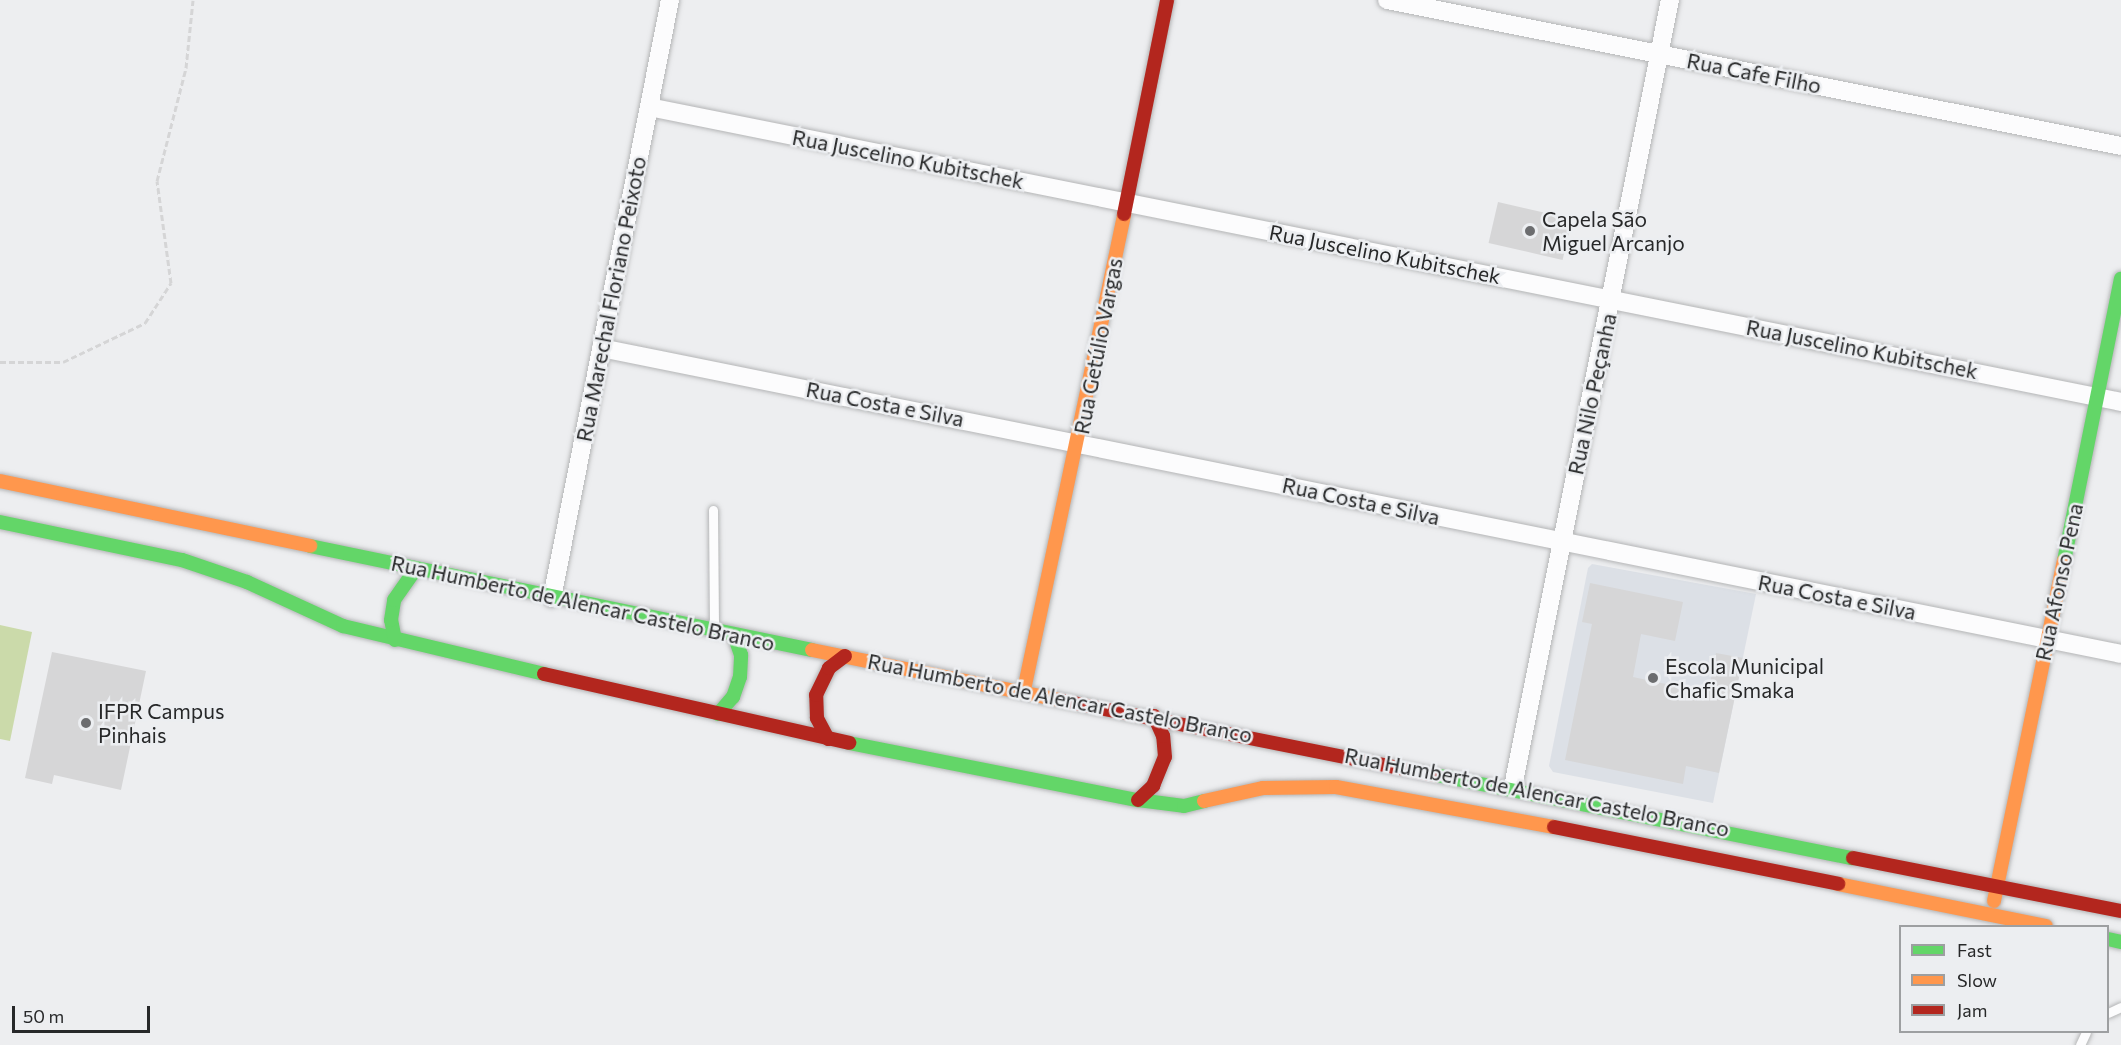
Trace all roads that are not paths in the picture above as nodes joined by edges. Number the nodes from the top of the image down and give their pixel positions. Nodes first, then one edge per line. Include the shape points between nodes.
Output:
1 (670, 0) edge
2 (1167, 0) edge
3 (1387, 0) edge
4 (1670, 0) edge
5 (1660, 54) junction
6 (649, 106) junction
7 (2121, 146) edge
8 (1127, 203) junction
9 (2121, 279) edge
10 (1611, 299) junction
11 (601, 348) junction
12 (2096, 397) junction
13 (2121, 402) edge
14 (1079, 443) junction
15 (0, 481) edge
16 (87, 499) junction
17 (713, 510) dead end
18 (0, 522) edge
19 (82, 528) junction
20 (1562, 542) junction
21 (416, 569) junction
22 (552, 598) junction
23 (714, 631) junction
24 (734, 635) junction
25 (395, 640) junction
26 (2047, 640) junction
27 (2121, 654) edge
28 (845, 656) junction
29 (1024, 690) junction
30 (718, 714) junction
31 (1154, 716) junction
32 (828, 739) junction
33 (1513, 787) junction
34 (1138, 800) junction
35 (1997, 885) junction
36 (2121, 911) edge
37 (1991, 915) junction
38 (2037, 925) edge

1 - 6 street, Rua Marechal Floriano Peixoto
2 - 8 street, Rua Getúlio Vargas
3 - 5 street, Rua Cafe Filho
4 - 5 street, Rua Nilo Peçanha
5 - 7 street, Rua Cafe Filho
5 - 10 street, Rua Nilo Peçanha
6 - 8 street, Rua Juscelino Kubitschek
6 - 11 street, Rua Marechal Floriano Peixoto
8 - 10 street, Rua Juscelino Kubitschek
8 - 14 street, Rua Getúlio Vargas
9 - 12 street, Rua Afonso Pena
10 - 12 street, Rua Juscelino Kubitschek
10 - 20 street, Rua Nilo Peçanha
11 - 14 street, Rua Costa e Silva
11 - 22 street, Rua Marechal Floriano Peixoto
12 - 13 street, Rua Juscelino Kubitschek
12 - 26 street, Rua Afonso Pena
14 - 20 street, Rua Costa e Silva
14 - 29 street, Rua Getúlio Vargas
15 - 16 street, Rua Humberto de Alencar Castelo Branco
16 - 19 street
16 - 21 street, Rua Humberto de Alencar Castelo Branco
17 - 23 lane
18 - 19 street, Rua Humberto de Alencar Castelo Branco
19 - 25 street, Rua Humberto de Alencar Castelo Branco via 248,582 344,626
20 - 26 street, Rua Costa e Silva
20 - 33 street, Rua Nilo Peçanha
21 - 22 street, Rua Humberto de Alencar Castelo Branco
21 - 25 street via 394,600 391,620
22 - 23 street, Rua Humberto de Alencar Castelo Branco
23 - 24 street, Rua Humberto de Alencar Castelo Branco
24 - 28 street, Rua Humberto de Alencar Castelo Branco
24 - 30 street via 741,656 740,677 733,697
25 - 30 street, Rua Humberto de Alencar Castelo Branco
26 - 27 street, Rua Costa e Silva
26 - 35 street, Rua Afonso Pena
28 - 29 street, Rua Humberto de Alencar Castelo Branco
28 - 32 street via 823,676 816,695 817,718
29 - 31 street, Rua Humberto de Alencar Castelo Branco
30 - 32 street, Rua Humberto de Alencar Castelo Branco
31 - 33 street, Rua Humberto de Alencar Castelo Branco
31 - 34 street via 1163,736 1165,757 1153,786
32 - 34 street, Rua Humberto de Alencar Castelo Branco
33 - 35 street, Rua Humberto de Alencar Castelo Branco
34 - 37 street, Rua Humberto de Alencar Castelo Branco via 1184,807 1263,788 1336,788 1507,817
35 - 36 street, Rua Humberto de Alencar Castelo Branco
35 - 37 street, Rua Afonso Pena
37 - 38 street, Rua Humberto de Alencar Castelo Branco

